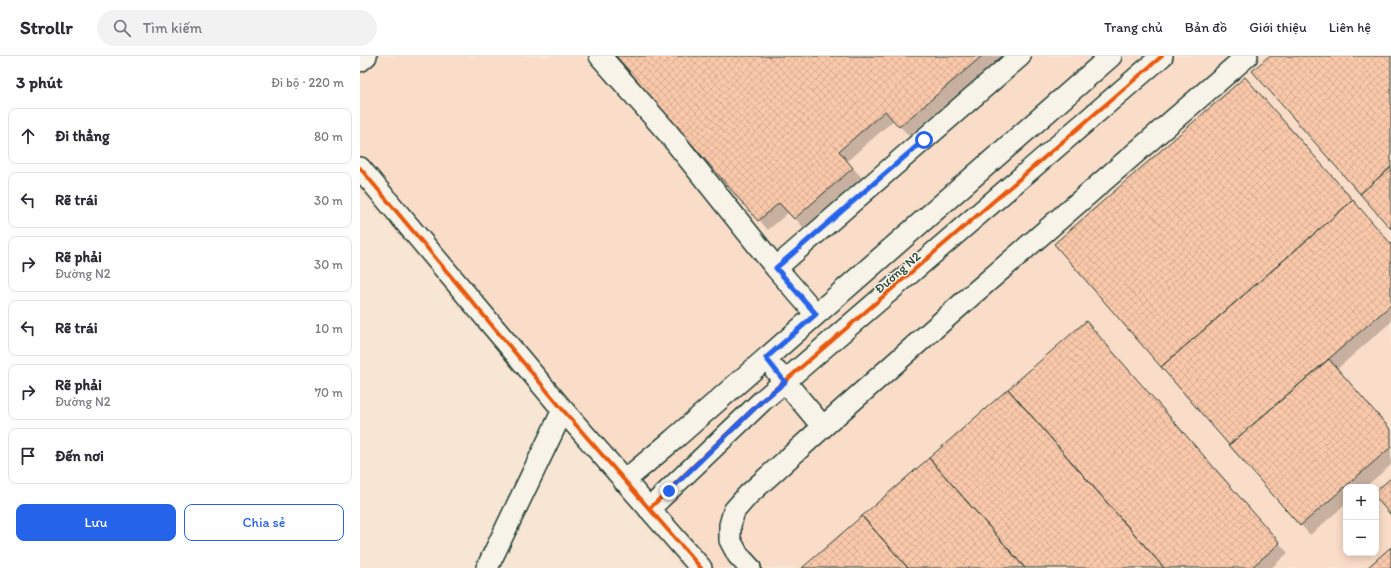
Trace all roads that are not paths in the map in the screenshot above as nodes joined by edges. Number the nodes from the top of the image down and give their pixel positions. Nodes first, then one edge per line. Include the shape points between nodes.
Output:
1 (366, 56) edge
2 (600, 56) edge
3 (1020, 56) edge
4 (1111, 56) edge
5 (1162, 56) edge
6 (1247, 56) edge
7 (360, 61) edge
8 (360, 168) edge
9 (776, 268) junction
10 (816, 314) junction
11 (766, 358) junction
12 (785, 382) junction
13 (563, 410) junction
14 (823, 427) junction
15 (624, 481) junction
16 (649, 509) junction
17 (487, 568) edge
18 (700, 568) edge
19 (750, 568) edge

1 - 7 street
2 - 9 street via 668,133
3 - 9 street
4 - 10 street, Đường N2
5 - 12 street, Đường N2
6 - 14 street
8 - 13 street
9 - 10 street
10 - 11 street, Đường N2
11 - 12 street
11 - 15 street, Đường N2
12 - 14 street
12 - 16 street, Đường N2
13 - 15 street
13 - 17 street
14 - 19 street via 748,495 734,511 730,525 730,540 738,555
15 - 16 street
16 - 18 street

